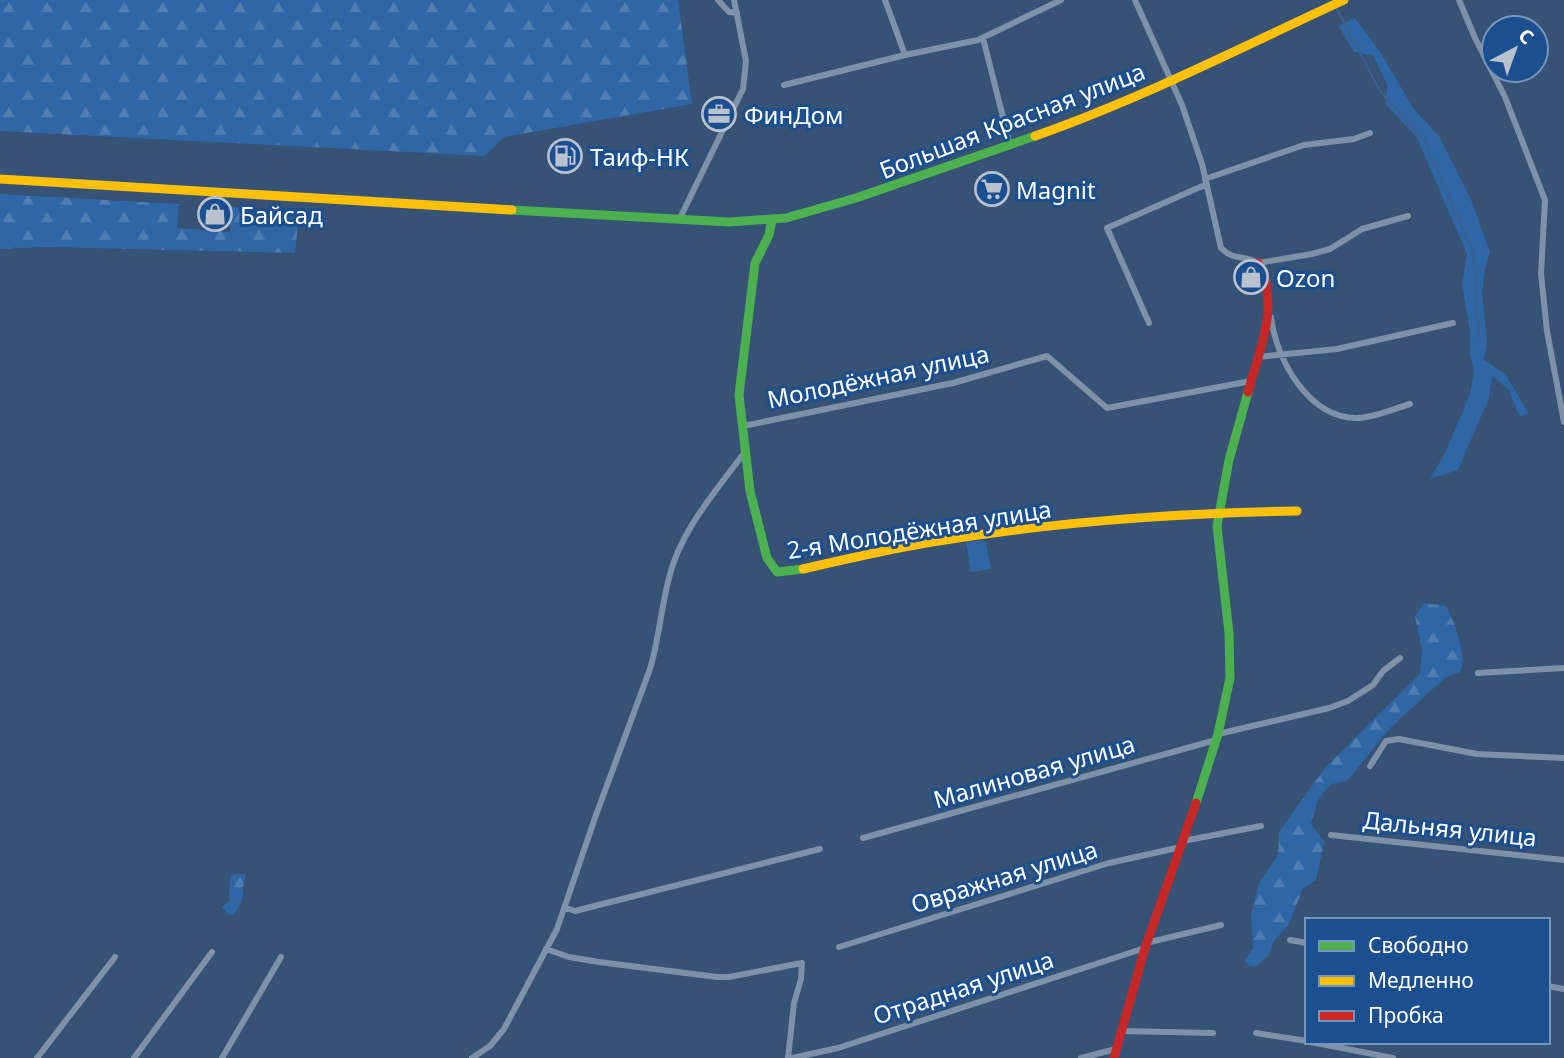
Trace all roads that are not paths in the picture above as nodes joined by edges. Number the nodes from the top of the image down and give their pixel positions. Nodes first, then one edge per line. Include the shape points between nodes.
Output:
1 (718, 0) edge
2 (734, 0) edge
3 (885, 0) edge
4 (1061, 0) edge
5 (1135, 0) edge
6 (1344, 0) edge
7 (1459, 0) edge
8 (737, 13) junction
9 (983, 38) junction
10 (905, 55) junction
11 (1169, 81) junction
12 (784, 85) dead end
13 (1370, 133) dead end
14 (1010, 145) junction
15 (0, 179) edge
16 (1206, 181) junction
17 (1408, 215) dead end
18 (679, 220) junction
19 (772, 220) junction
20 (1258, 262) junction
21 (1270, 304) junction
22 (1149, 323) dead end
23 (1453, 323) dead end
24 (1281, 353) junction
25 (1258, 357) junction
26 (1251, 381) junction
27 (1410, 404) dead end
28 (1564, 422) edge
29 (743, 426) junction
30 (744, 453) junction
31 (1297, 511) dead end
32 (1219, 512) junction
33 (1401, 658) dead end
34 (1564, 668) edge
35 (1478, 673) dead end
36 (1217, 737) junction
37 (1564, 758) edge
38 (1370, 766) dead end
39 (1261, 826) dead end
40 (1331, 835) dead end
41 (863, 838) dead end
42 (1182, 844) junction
43 (820, 849) dead end
44 (1564, 860) edge
45 (566, 908) junction
46 (1221, 925) dead end
47 (1290, 940) dead end
48 (1305, 943) edge
49 (1145, 946) junction
50 (839, 947) dead end
51 (546, 949) junction
52 (212, 952) dead end
53 (115, 957) dead end
54 (281, 957) dead end
55 (1121, 1031) junction
56 (1256, 1033) dead end
57 (1213, 1034) dead end
58 (1305, 1041) edge
59 (1320, 1044) edge
60 (1115, 1054) edge
61 (37, 1058) edge
62 (134, 1058) edge
63 (222, 1058) edge
64 (472, 1058) edge
65 (790, 1058) edge
66 (1081, 1058) edge
67 (1393, 1058) edge

1 - 8 street via 729,12
2 - 8 street
3 - 10 street
4 - 9 street
5 - 11 street
6 - 11 street, Большая Красная улица
7 - 28 street via 1505,97 1545,200 1541,274
8 - 18 street via 746,61 743,89
9 - 10 street
9 - 14 street
10 - 12 street
11 - 14 street, Большая Красная улица
11 - 16 street via 1182,105
13 - 16 street via 1304,145
14 - 19 street, Большая Красная улица via 834,206
15 - 18 street, Большая Красная улица
16 - 20 street via 1221,248 1229,256
16 - 22 street via 1107,228
17 - 20 street via 1362,229 1330,249
18 - 19 street, Большая Красная улица
19 - 29 street, 2-я Молодёжная улица via 755,263 739,395
20 - 21 street
21 - 24 street
21 - 25 street
23 - 24 street via 1337,349
24 - 25 street
24 - 27 street via 1298,384 1337,414 1359,418
25 - 26 street
26 - 29 street, Молодёжная улица via 1107,408 1047,356 953,383
26 - 32 street
29 - 30 street, 2-я Молодёжная улица
30 - 32 street, 2-я Молодёжная улица via 767,558 777,572 1026,528
30 - 45 street via 702,509 675,560 650,669
31 - 32 street, 2-я Молодёжная улица
32 - 36 street via 1217,543 1230,678
33 - 36 street, Малиновая улица via 1348,701
34 - 35 street
36 - 41 street, Малиновая улица
36 - 42 street
37 - 38 street via 1477,754 1399,739 1386,741
39 - 42 street, Овражная улица
40 - 44 street, Дальняя улица
42 - 49 street
42 - 50 street, Овражная улица
43 - 45 street via 575,911
45 - 51 street
46 - 49 street, Отрадная улица
47 - 48 street
49 - 55 street
49 - 65 street, Отрадная улица via 838,1048
51 - 64 street via 504,1029
51 - 65 street via 599,962 717,977 802,962
52 - 62 street
53 - 61 street
54 - 63 street
55 - 57 street
55 - 60 street
56 - 58 street
59 - 67 street
60 - 66 street

